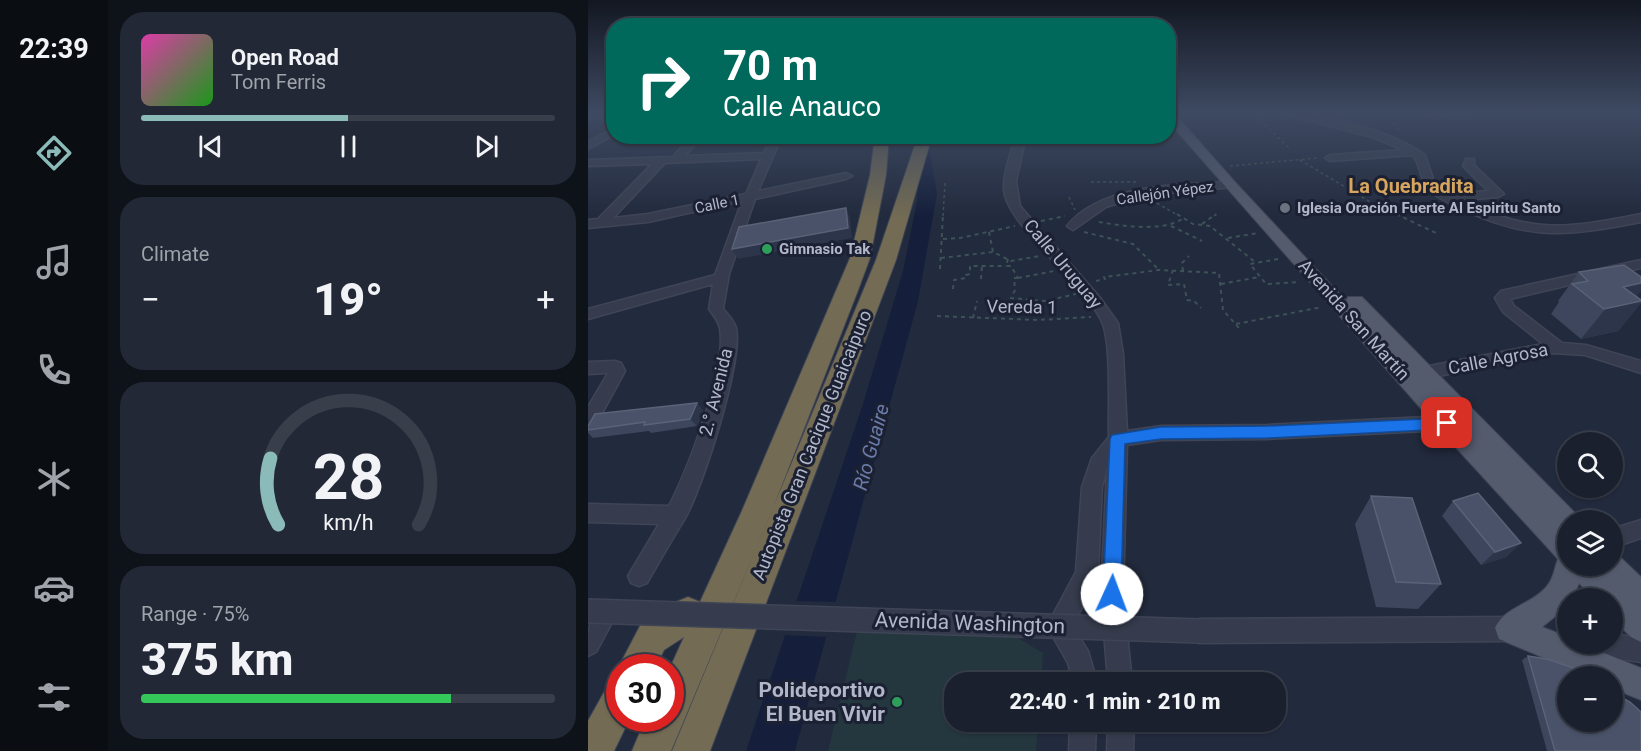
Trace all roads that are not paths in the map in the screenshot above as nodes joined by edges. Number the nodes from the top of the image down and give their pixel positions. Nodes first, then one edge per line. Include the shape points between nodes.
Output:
1 (687, 147) edge
2 (773, 147) edge
3 (881, 147) edge
4 (923, 147) edge
5 (1018, 147) edge
6 (1198, 147) edge
7 (1211, 147) edge
8 (1406, 147) edge
9 (1415, 152) junction
10 (769, 156) junction
11 (1330, 158) road end
12 (677, 159) junction
13 (662, 160) junction
14 (1470, 161) dead end
15 (588, 163) edge
16 (846, 176) dead end
17 (1230, 185) junction
18 (750, 197) junction
19 (1450, 198) junction
20 (1641, 218) edge
21 (593, 225) edge
22 (1073, 226) road end
23 (1641, 264) edge
24 (721, 278) junction
25 (588, 314) edge
26 (1558, 348) junction
27 (1641, 367) edge
28 (588, 368) edge
29 (1424, 373) junction
30 (588, 423) edge
31 (1447, 423) junction
32 (1118, 439) junction
33 (1557, 512) edge
34 (588, 513) edge
35 (676, 515) junction
36 (1641, 529) edge
37 (1623, 535) edge
38 (1557, 539) edge
39 (639, 576) dead end
40 (1568, 576) edge
41 (1592, 576) edge
42 (1620, 576) edge
43 (1641, 596) edge
44 (606, 611) edge
45 (688, 614) junction
46 (1059, 626) junction
47 (1641, 627) edge
48 (1510, 628) junction
49 (1557, 636) edge
50 (588, 644) edge
51 (1623, 647) edge
52 (1641, 650) edge
53 (640, 654) edge
54 (643, 654) edge
55 (1083, 672) edge
56 (1119, 672) edge
57 (684, 676) edge
58 (1641, 684) edge
59 (606, 726) edge
60 (660, 732) edge
61 (1083, 732) edge
62 (1121, 732) edge
63 (593, 751) edge
64 (651, 751) edge
65 (691, 751) edge
66 (1082, 751) edge
67 (1120, 751) edge

1 - 12 street
2 - 10 street, 2.° Avenida
3 - 57 highway, Autopista Gran Cacique Guaicaipuro via 854,276 788,439
4 - 65 highway, Autopista Gran Cacique Guaicaipuro via 886,260
5 - 32 street, Calle Uruguay via 1009,183 1014,207 1110,323
6 - 17 main road, Avenida San Martín
7 - 29 main road, Avenida San Martín
8 - 9 street
9 - 11 street
9 - 19 street via 1421,157 1424,177
10 - 12 street
10 - 18 street, 2.° Avenida
12 - 13 street
13 - 15 street
13 - 21 street
14 - 19 street via 1468,166 1498,194
16 - 18 street, Calle 1
17 - 22 street, Callejón Yépez via 1179,188 1102,202 1080,215
17 - 31 main road, Avenida San Martín
18 - 21 street, Calle 1
18 - 24 street, 2.° Avenida
19 - 20 street via 1494,220 1541,231 1571,231
23 - 26 street via 1502,298 1508,309
24 - 25 street
24 - 35 street, 2.° Avenida via 716,309 727,324 728,353 706,439
26 - 27 street, Calle Agrosa via 1602,354
26 - 29 street, Calle Agrosa
28 - 30 street via 615,367 617,371
29 - 33 main road, Avenida San Martín
31 - 32 street via 1161,433
31 - 38 main road, Avenida San Martín
32 - 46 street via 1100,463 1089,499 1087,572
32 - 56 street, Calle Uruguay via 1112,594
34 - 35 street
35 - 39 street, 2.° Avenida
36 - 37 street
40 - 48 main road via 1563,590 1537,614
41 - 47 main road
42 - 43 main road
44 - 45 street, Avenida Washington, bridge
44 - 50 street
44 - 53 highway via 635,623 641,636
45 - 46 street, Avenida Washington, bridge
45 - 54 highway via 652,638
46 - 48 street, Avenida Washington, bridge via 1199,631
46 - 55 street
48 - 49 street, Avenida Washington
48 - 58 main road
51 - 52 street
59 - 63 highway
60 - 64 highway
61 - 66 street
62 - 67 street

